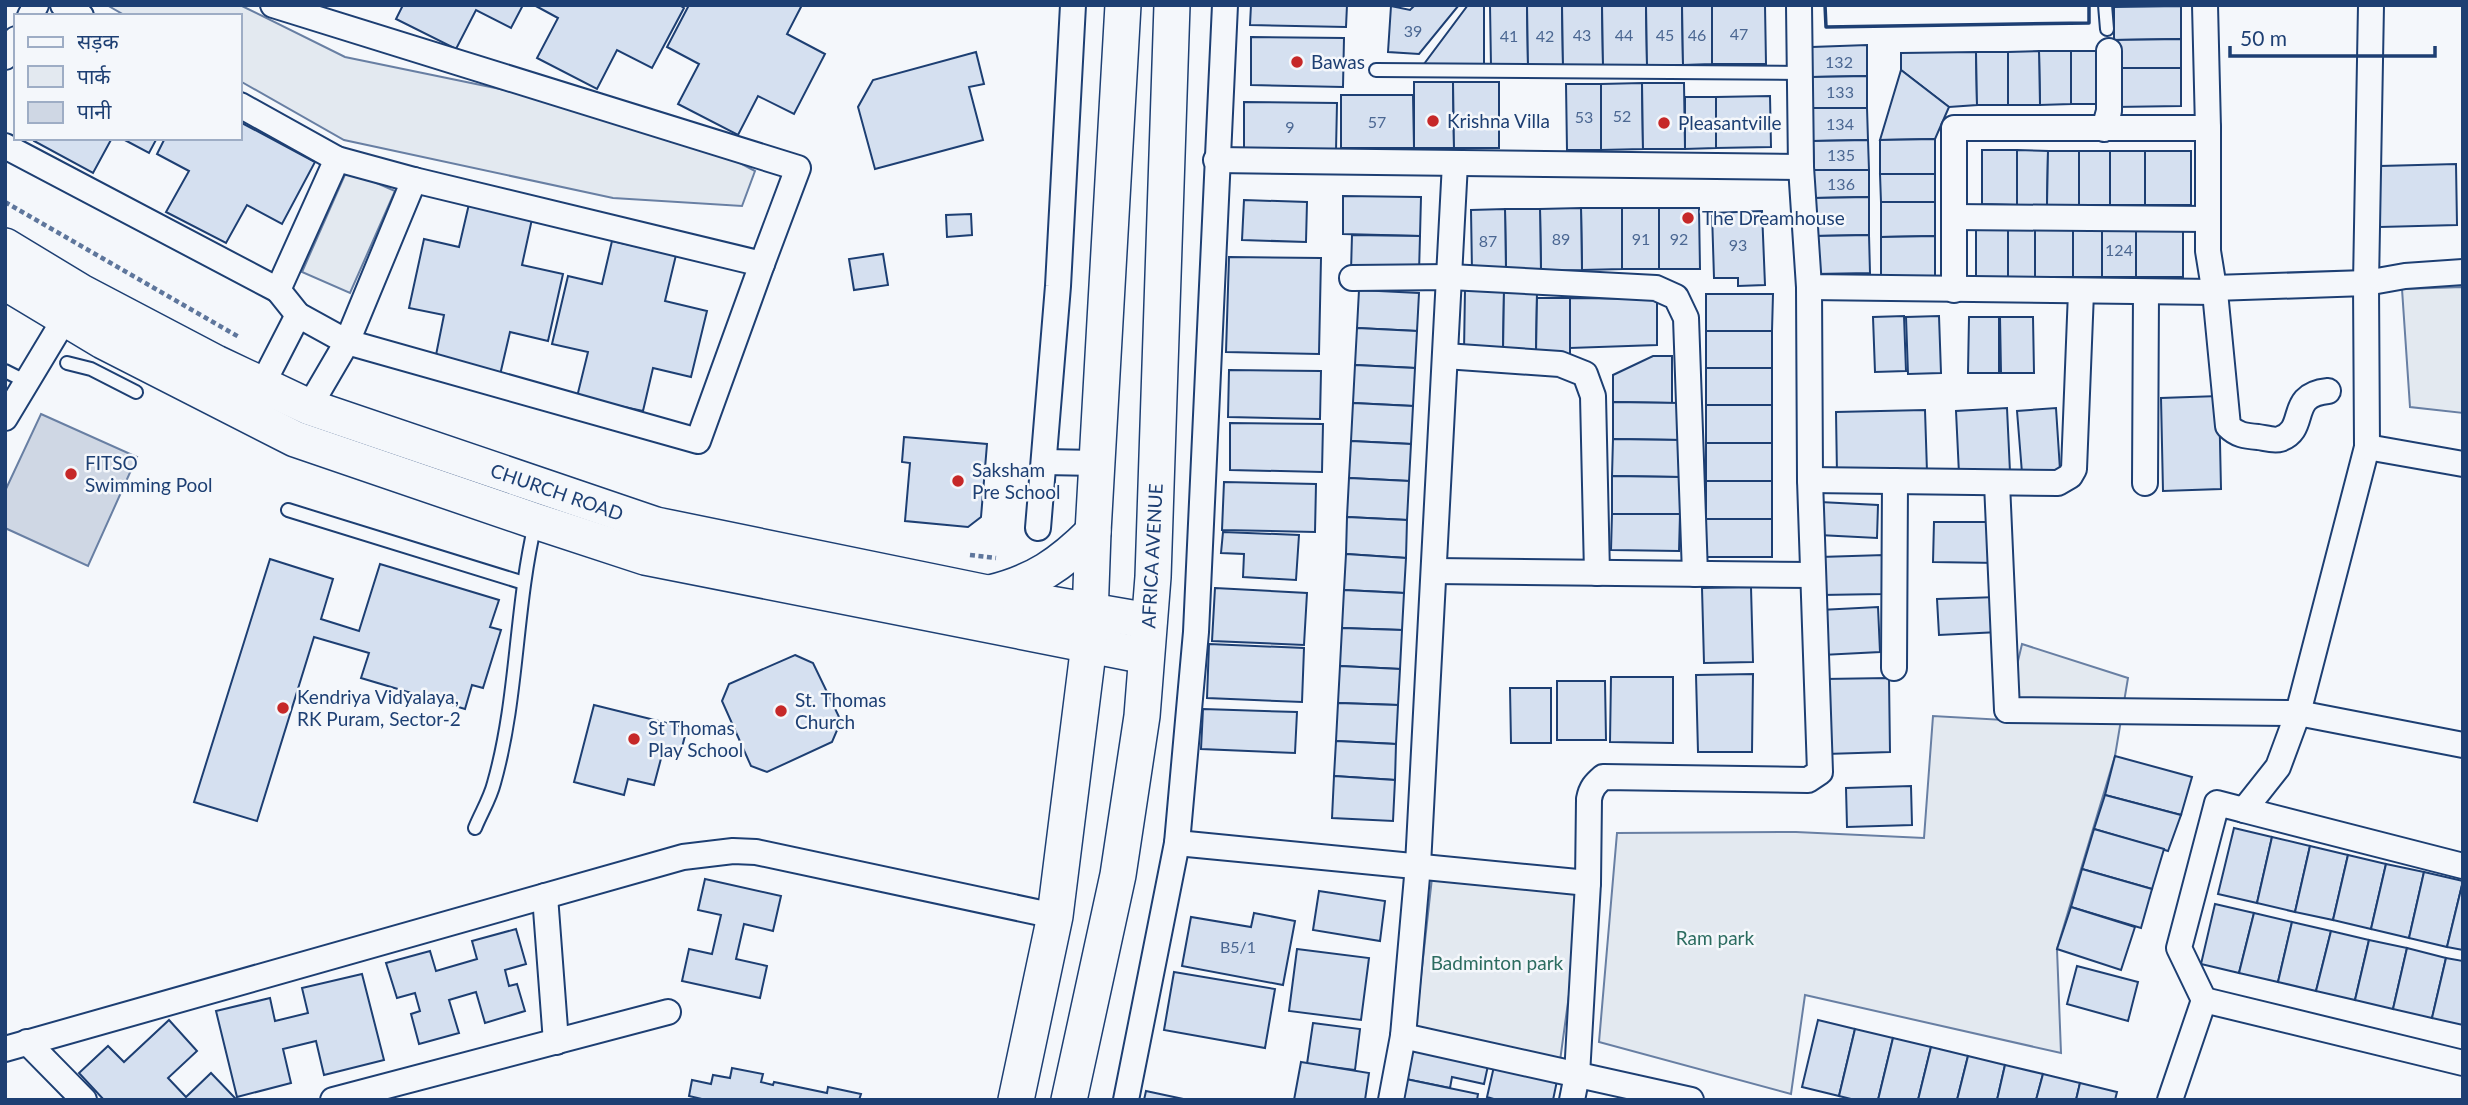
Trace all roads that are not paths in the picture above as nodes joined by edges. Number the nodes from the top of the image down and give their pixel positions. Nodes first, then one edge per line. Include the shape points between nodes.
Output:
1 (63, 5) edge
2 (273, 5) edge
3 (1073, 5) edge
4 (1124, 5) edge
5 (1172, 5) edge
6 (1225, 5) edge
7 (1799, 5) edge
8 (2105, 5) edge
9 (2205, 5) edge
10 (2371, 5) edge
11 (79, 14) edge
12 (2108, 40) joint
13 (1376, 70) dead end
14 (1801, 73) junction
15 (242, 106) edge
16 (2208, 128) junction
17 (2104, 129) junction
18 (5, 146) edge
19 (337, 159) junction
20 (1216, 160) junction
21 (1455, 163) junction
22 (1801, 167) junction
23 (414, 180) junction
24 (1954, 217) junction
25 (2207, 219) junction
26 (5, 246) edge
27 (762, 264) junction
28 (2463, 272) edge
29 (1450, 277) junction
30 (1352, 278) dead end
31 (5, 282) edge
32 (2366, 283) junction
33 (1810, 287) junction
34 (278, 290) junction
35 (1954, 290) junction
36 (2214, 290) junction
37 (2081, 292) junction
38 (2146, 292) junction
39 (72, 306) junction
40 (298, 315) junction
41 (347, 342) junction
42 (97, 355) junction
43 (1445, 356) junction
44 (66, 363) dead end
45 (269, 372) junction
46 (16, 377) edge
47 (2328, 391) dead end
48 (136, 392) dead end
49 (309, 407) junction
50 (5, 418) edge
51 (2367, 447) junction
52 (1044, 463) junction
53 (1097, 463) junction
54 (2463, 464) edge
55 (1810, 480) junction
56 (1895, 481) junction
57 (1997, 483) junction
58 (2145, 483) dead end
59 (288, 510) dead end
60 (535, 521) junction
61 (1038, 528) dead end
62 (1093, 532) junction
63 (1434, 571) junction
64 (1597, 573) junction
65 (1695, 573) junction
66 (1813, 575) junction
67 (524, 583) junction
68 (987, 593) junction
69 (1149, 621) junction
70 (1091, 629) junction
71 (1038, 636) junction
72 (1146, 656) junction
73 (1894, 668) dead end
74 (2298, 713) junction
75 (1080, 719) junction
76 (2461, 739) edge
77 (2244, 810) junction
78 (475, 828) dead end
79 (1177, 843) junction
80 (1418, 865) junction
81 (2463, 866) edge
82 (1588, 883) junction
83 (545, 896) junction
84 (1055, 916) junction
85 (2204, 1000) junction
86 (668, 1012) dead end
87 (1403, 1036) junction
88 (556, 1042) junction
89 (16, 1045) edge
90 (2463, 1063) edge
91 (1577, 1075) junction
92 (84, 1100) edge
93 (333, 1100) edge
94 (1016, 1100) edge
95 (1069, 1100) edge
96 (1126, 1100) edge
97 (1391, 1100) edge
98 (1573, 1100) edge
99 (1691, 1100) edge
100 (2170, 1100) edge

1 - 11 street
2 - 27 street via 798,168
3 - 52 street
4 - 53 street
5 - 69 street, AFRICA AVENUE
6 - 20 street
7 - 14 street
8 - 12 lane
9 - 16 street
10 - 32 street
12 - 17 street via 2109,111
13 - 14 lane
14 - 22 street
15 - 19 street
16 - 17 street
16 - 25 street
17 - 24 street via 1954,128
18 - 34 street
19 - 23 street
19 - 34 street
20 - 21 street
20 - 79 street via 1196,632
21 - 22 street
21 - 29 street
22 - 33 street
23 - 27 street
23 - 41 street
24 - 25 street
24 - 35 street
25 - 36 street
26 - 39 street, CHURCH ROAD
27 - 41 street via 698,441
28 - 32 street
29 - 30 street
29 - 43 street
29 - 65 street via 1656,288 1676,297 1686,318
31 - 39 street, CHURCH ROAD
32 - 36 street
32 - 51 street
33 - 35 street
33 - 55 street
34 - 40 street
35 - 37 street
36 - 38 street
36 - 47 street via 2228,426 2236,434 2279,440 2292,432 2303,401 2316,392
37 - 38 street
37 - 57 street via 2074,469 2059,483
38 - 58 street
39 - 42 street, CHURCH ROAD
39 - 45 street, CHURCH ROAD
39 - 46 street
40 - 41 street
40 - 45 street
41 - 49 street
42 - 44 lane
42 - 48 lane
42 - 60 street, CHURCH ROAD via 295,439
43 - 63 street
43 - 64 street via 1560,364 1585,374 1593,396
45 - 49 street, CHURCH ROAD
46 - 50 street
49 - 68 street, CHURCH ROAD via 656,525
51 - 54 street
51 - 74 street
52 - 53 street
52 - 61 street
53 - 62 street
55 - 56 street
55 - 66 street
56 - 57 street
56 - 73 street
57 - 74 street via 2007,710
59 - 67 lane
60 - 67 lane
60 - 71 street, CHURCH ROAD via 645,557
62 - 68 street via 1046,572 1019,586
62 - 70 street
63 - 64 street
63 - 80 street
64 - 65 street
65 - 66 street
66 - 82 street via 1820,772 1808,780 1604,777 1590,790
67 - 78 lane via 515,676 494,785
68 - 70 street, CHURCH ROAD
69 - 70 street, CHURCH ROAD
69 - 72 street, AFRICA AVENUE
70 - 71 street, CHURCH ROAD
70 - 72 street, CHURCH ROAD
70 - 75 street
71 - 75 street via 1070,685
72 - 95 street, AFRICA AVENUE via 1142,716 1118,875
74 - 76 street
74 - 77 street via 2278,767
75 - 84 street
77 - 81 street
77 - 85 street via 2217,803 2179,948
79 - 80 street
79 - 96 street
80 - 82 street
80 - 87 street
82 - 91 street
83 - 84 street via 683,857 733,851 756,852
83 - 88 street
83 - 89 street
84 - 94 street
85 - 90 street
85 - 100 street
86 - 88 street
87 - 91 street
87 - 97 street
88 - 93 street
89 - 92 street
91 - 98 street
91 - 99 street

